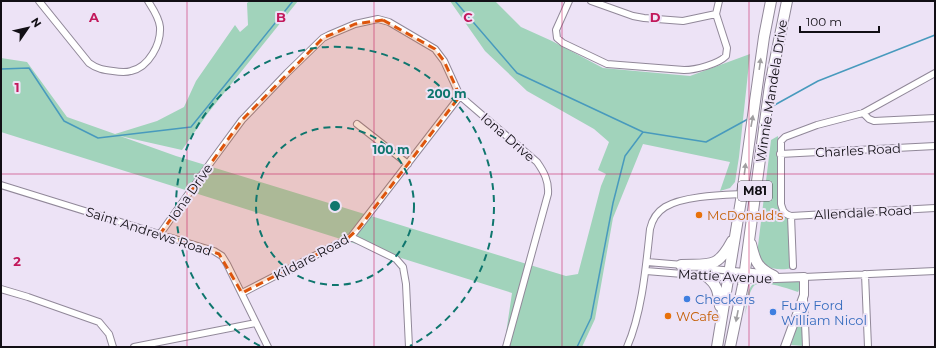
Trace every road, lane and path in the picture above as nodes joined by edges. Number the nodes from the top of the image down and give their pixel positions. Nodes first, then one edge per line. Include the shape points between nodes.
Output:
1 (39, 1) edge
2 (148, 1) edge
3 (570, 1) edge
4 (591, 1) edge
5 (719, 1) edge
6 (771, 1) edge
7 (787, 1) edge
8 (716, 14) junction
9 (935, 73) edge
10 (460, 96) junction
11 (863, 113) junction
12 (935, 118) edge
13 (357, 124) dead end
14 (935, 146) edge
15 (780, 154) junction
16 (408, 164) junction
17 (1, 185) edge
18 (742, 194) junction
19 (935, 208) edge
20 (791, 216) junction
21 (160, 234) junction
22 (735, 235) junction
23 (749, 236) junction
24 (351, 237) junction
25 (647, 262) junction
26 (681, 265) junction
27 (793, 266) dead end
28 (646, 271) junction
29 (935, 271) edge
30 (728, 274) junction
31 (865, 274) junction
32 (744, 275) junction
33 (706, 276) junction
34 (774, 276) junction
35 (804, 277) junction
36 (1, 289) edge
37 (242, 293) junction
38 (804, 295) junction
39 (256, 323) junction
40 (717, 345) edge
41 (113, 347) edge
42 (134, 347) edge
43 (268, 347) edge
44 (409, 347) edge
45 (506, 347) edge
46 (627, 347) edge
47 (730, 347) edge
48 (785, 347) edge
49 (806, 347) edge
50 (868, 347) edge

1 - 2 street via 90,63 97,68 125,72 141,67 150,58 157,43 160,28
3 - 8 street via 556,30 557,38 611,65 689,70 720,61 728,50
4 - 8 street via 644,18 683,21
5 - 8 street
18 -> 6 main road, Winnie Mandela Drive / M81 via 748,140
7 - 23 main road, Winnie Mandela Drive / M81 via 770,85
9 - 11 street
10 - 16 street, Kildare Road
10 - 21 street, Iona Drive via 444,60 434,49 389,22 378,19 355,24 329,35 323,38 242,120
10 - 45 street, Iona Drive via 537,162 547,182 548,194
11 - 12 street via 874,121
11 - 15 street via 817,125 785,137 781,141
13 - 16 street
14 - 15 street, Charles Road
15 - 20 street via 782,204 784,212
16 - 24 street, Kildare Road
17 - 21 street, Saint Andrews Road
18 - 22 main road, Winnie Mandela Drive / M81
18 - 25 street via 711,196 666,206 652,223
19 - 20 street, Allendale Road
20 - 27 street
21 - 37 street, Saint Andrews Road via 218,254 227,264
22 - 26 main road via 724,255 716,262
22 - 30 main road, Winnie Mandela Drive / M81
23 - 32 main road, Winnie Mandela Drive / M81
23 - 34 main road via 757,264
24 - 37 street, Kildare Road
24 - 44 street via 396,259 403,267
25 - 26 street, Mattie Avenue
25 - 28 street
26 - 30 street, Mattie Avenue
28 - 33 street, Mattie Avenue
28 - 46 street
29 - 31 street, Mattie Avenue
30 - 32 street, Mattie Avenue
30 - 33 street, Mattie Avenue
30 - 40 main road, Winnie Mandela Drive / M81
31 - 35 street, Mattie Avenue
31 - 50 street
32 - 34 street, Mattie Avenue
32 - 35 street, Mattie Avenue
32 -> 47 main road, Winnie Mandela Drive / M81
33 - 40 main road via 718,289 720,309
34 - 35 street, Mattie Avenue
35 - 38 street
36 - 41 street via 100,322 109,334
37 - 39 street, Saint Andrews Road
38 - 48 street
38 - 49 street
39 - 42 street
39 - 43 street, Saint Andrews Road

